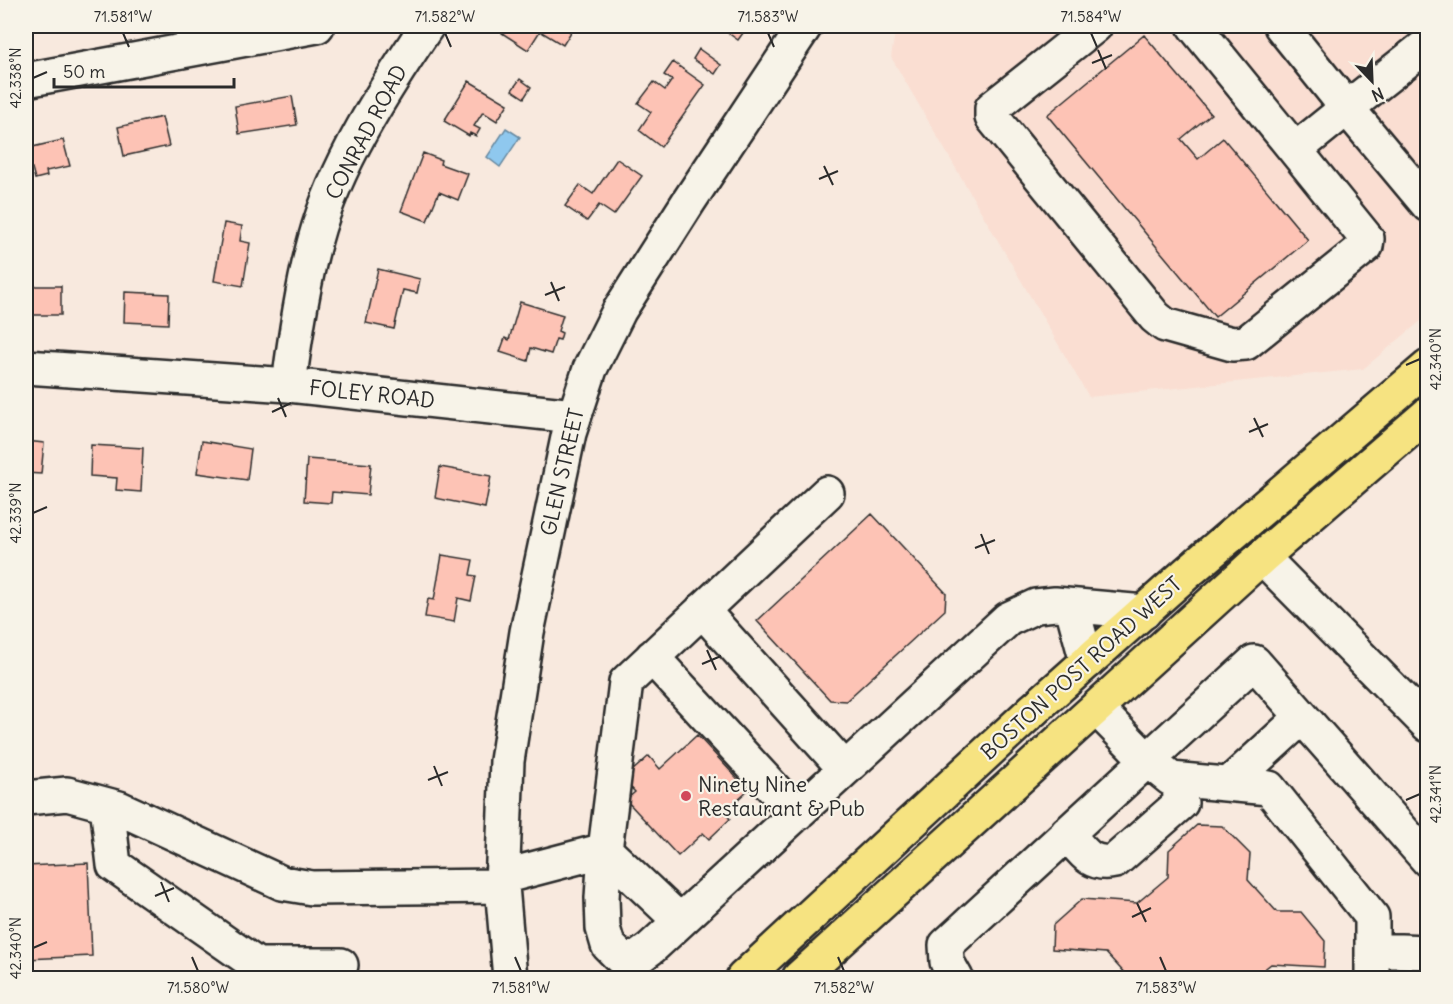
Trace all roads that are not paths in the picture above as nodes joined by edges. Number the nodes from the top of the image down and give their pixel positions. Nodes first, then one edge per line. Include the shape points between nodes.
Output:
1 (317, 26) edge
2 (427, 26) edge
3 (806, 26) edge
4 (1095, 26) edge
5 (1194, 26) edge
6 (1281, 26) edge
7 (1428, 44) edge
8 (26, 80) edge
9 (1347, 108) junction
10 (1295, 150) junction
11 (1428, 205) edge
12 (26, 367) edge
13 (1428, 368) edge
14 (289, 385) junction
15 (1428, 414) edge
16 (574, 416) junction
17 (827, 493) dead end
18 (1262, 557) junction
19 (1072, 607) junction
20 (702, 610) junction
21 (1144, 612) junction
22 (652, 657) junction
23 (1087, 662) junction
24 (1097, 709) junction
25 (1302, 717) junction
26 (1428, 725) edge
27 (1146, 759) junction
28 (845, 769) junction
29 (1178, 780) junction
30 (1229, 784) junction
31 (26, 798) edge
32 (107, 805) junction
33 (797, 814) junction
34 (1066, 833) junction
35 (605, 850) junction
36 (1428, 860) edge
37 (502, 881) junction
38 (680, 921) junction
39 (1428, 952) edge
40 (1373, 964) edge
41 (341, 965) dead end
42 (822, 967) edge
43 (510, 978) edge
44 (743, 978) edge
45 (799, 978) edge
46 (956, 978) edge

1 - 8 street
2 - 14 street, CONRAD ROAD via 376,107 331,194 315,239
3 - 16 street, GLEN STREET via 619,311 590,369
4 - 10 street via 992,108 992,117 1165,325 1232,344 1246,343 1366,246 1367,239
5 - 10 street
6 - 9 street
7 - 9 street
9 - 10 street
9 - 11 street
12 - 14 street, FOLEY ROAD
13 - 21 main road, BOSTON POST ROAD WEST
14 - 16 street, FOLEY ROAD
15 - 18 main road, BOSTON POST ROAD WEST
16 - 37 street, GLEN STREET via 516,696 507,761
17 - 20 street
18 - 24 main road, BOSTON POST ROAD WEST
18 - 26 street
19 - 21 street
19 - 23 street
19 - 28 street via 1036,606 1008,620
20 - 22 street
20 - 28 street
21 - 23 main road, BOSTON POST ROAD WEST
22 - 33 street
22 - 35 street via 626,682
23 - 44 main road, BOSTON POST ROAD WEST
24 - 27 street
24 - 42 main road, BOSTON POST ROAD WEST
25 - 27 street via 1254,663
25 - 30 street
25 - 36 street
27 - 29 street via 1171,779
27 - 34 street
28 - 33 street
29 - 30 street
29 - 34 street via 1181,803 1115,861 1092,861
30 - 40 street via 1269,788 1372,917
31 - 32 street via 67,794
32 - 37 street via 282,883 312,888
32 - 41 street via 114,865 257,965
33 - 38 street
34 - 46 street via 946,945 947,962
35 - 37 street
35 - 38 street
35 - 38 street via 603,928 608,945 620,957 636,959
37 - 43 street, GLEN STREET
39 - 40 street
42 - 45 main road, BOSTON POST ROAD WEST

